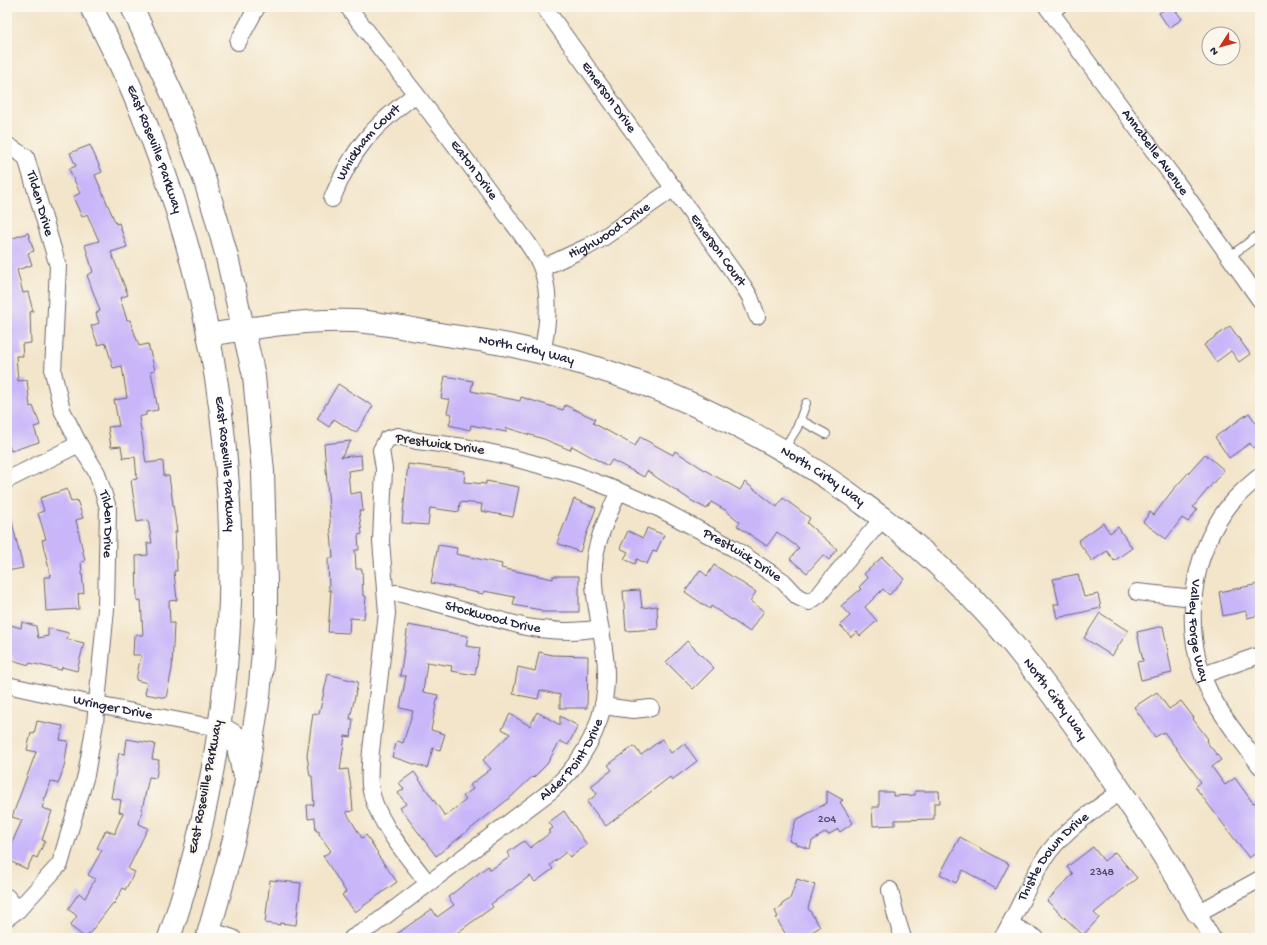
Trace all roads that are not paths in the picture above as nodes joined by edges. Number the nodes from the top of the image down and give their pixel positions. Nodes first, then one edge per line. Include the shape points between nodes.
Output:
1 (91, 7) edge
2 (132, 7) edge
3 (257, 7) edge
4 (348, 7) edge
5 (544, 7) edge
6 (1054, 10) edge
7 (238, 42) dead end
8 (416, 94) junction
9 (7, 145) edge
10 (674, 188) junction
11 (332, 199) dead end
12 (1260, 234) edge
13 (1229, 257) junction
14 (542, 268) junction
15 (1260, 300) edge
16 (756, 316) dead end
17 (244, 329) junction
18 (208, 335) junction
19 (542, 353) junction
20 (806, 403) dead end
21 (800, 420) junction
22 (826, 434) dead end
23 (79, 444) junction
24 (783, 450) junction
25 (1260, 476) edge
26 (7, 480) edge
27 (619, 491) junction
28 (882, 518) junction
29 (1137, 592) dead end
30 (386, 594) junction
31 (1194, 598) junction
32 (600, 628) junction
33 (1260, 655) edge
34 (1203, 675) junction
35 (7, 685) edge
36 (97, 705) junction
37 (603, 706) junction
38 (651, 708) dead end
39 (219, 727) junction
40 (1260, 766) edge
41 (245, 786) junction
42 (1122, 791) junction
43 (1260, 879) edge
44 (428, 883) junction
45 (890, 890) dead end
46 (7, 897) edge
47 (1198, 913) junction
48 (12, 914) edge
49 (1010, 924) junction
50 (208, 934) edge
51 (169, 938) edge
52 (233, 938) edge
53 (352, 938) edge
54 (903, 938) edge
55 (1002, 938) edge
56 (1036, 938) edge
57 (1212, 938) edge

1 - 18 main road, East Roseville Parkway via 124,72 171,192 192,262
2 - 17 main road via 175,100 205,181
3 - 7 street
4 - 8 street, Eaton Drive
5 - 10 street, Emerson Drive
6 - 13 street, Annabelle Avenue
8 - 11 street, Whickham Court via 386,118 360,145
8 - 14 street, Eaton Drive via 469,163
9 - 23 street, Tilden Drive via 26,157 58,266 53,372 62,410
10 - 14 street, Highwood Drive via 587,248
10 - 16 street, Emerson Court via 744,287
12 - 13 lane
13 - 15 street, Annabelle Avenue
14 - 19 street, Eaton Drive via 548,308
17 - 18 main road, North Cirby Way
17 - 19 main road, North Cirby Way via 324,321 383,323
17 - 41 main road via 254,376 263,472 266,577 266,618 259,696
18 - 39 main road, East Roseville Parkway via 225,442 230,544 227,652
19 - 24 main road, North Cirby Way via 654,388 740,426
20 - 21 lane
21 - 22 lane
21 - 24 lane
23 - 26 street
23 - 36 street, Tilden Drive via 97,473 108,508 106,609
24 - 28 main road, North Cirby Way
25 - 31 street, Valley Forge Way via 1247,486 1219,521 1201,561
27 - 28 street, Prestwick Drive via 660,509 733,548 783,581 798,597 809,602 819,595
27 - 30 street, Prestwick Drive via 576,475 506,456 398,436 387,439 381,450 384,469 381,541
27 - 32 street, Alder Point Drive via 598,545 594,565 596,609
28 - 42 main road, North Cirby Way via 931,560 1002,632 1046,686
29 - 31 street
30 - 32 street, Stockwood Drive via 398,593 526,627 565,632
30 - 44 street, Prestwick Drive via 386,635 370,751 370,787 388,829
31 - 34 street, Valley Forge Way via 1194,637
32 - 37 street, Alder Point Drive via 607,670
33 - 34 street
34 - 40 street, Valley Forge Way via 1217,706
35 - 36 street, Wringer Drive
36 - 39 street, Wringer Drive
36 - 48 street, Tilden Drive via 86,775 60,864
37 - 38 street via 633,710
37 - 44 street, Alder Point Drive via 593,737 565,778
39 - 41 main road via 236,737
39 - 51 main road, East Roseville Parkway via 211,777 187,880
41 - 50 main road via 235,835
42 - 47 main road, North Cirby Way
42 - 49 street, Thistle Down Drive via 1075,825 1056,844 1039,868
43 - 47 street
44 - 53 street, Alder Point Drive via 372,926
45 - 54 street
46 - 48 street
47 - 57 street, North Cirby Way
49 - 55 street, Thistle Down Drive
49 - 56 street
50 - 52 street

